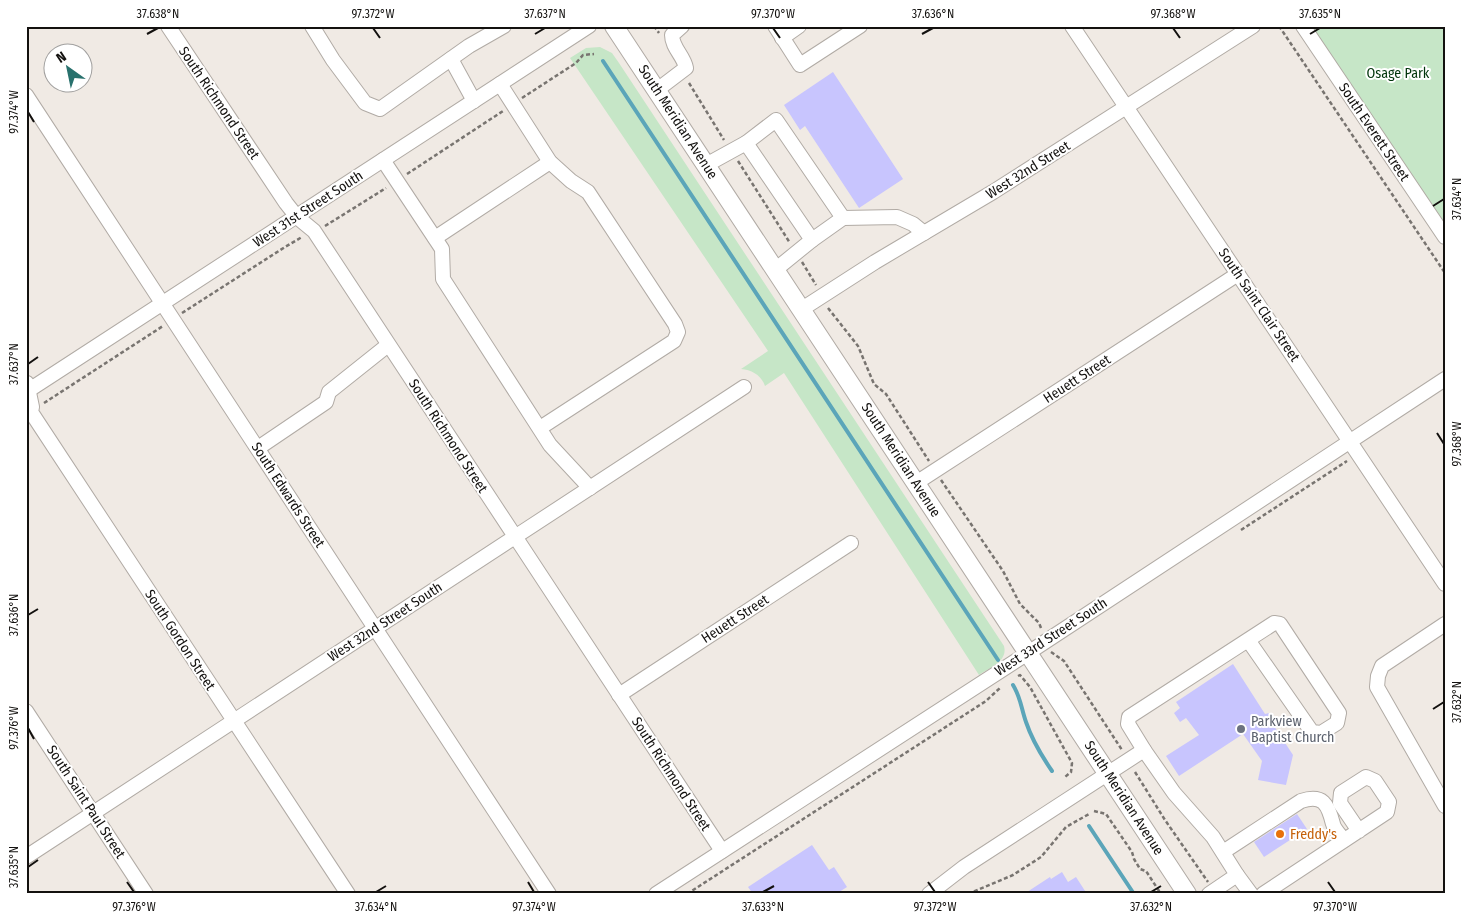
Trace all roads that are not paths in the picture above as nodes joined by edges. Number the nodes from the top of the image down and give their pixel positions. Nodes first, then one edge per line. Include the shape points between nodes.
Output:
1 (168, 26) edge
2 (312, 26) edge
3 (504, 26) edge
4 (589, 26) edge
5 (614, 26) edge
6 (682, 26) edge
7 (799, 26) edge
8 (860, 26) edge
9 (1072, 26) edge
10 (1253, 26) edge
11 (1304, 26) edge
12 (778, 32) edge
13 (451, 59) junction
14 (500, 84) junction
15 (656, 90) junction
16 (26, 96) edge
17 (474, 101) junction
18 (1127, 108) junction
19 (746, 143) junction
20 (383, 160) junction
21 (550, 162) junction
22 (706, 165) junction
23 (297, 217) junction
24 (843, 218) junction
25 (924, 233) junction
26 (1445, 237) edge
27 (435, 238) junction
28 (812, 240) junction
29 (775, 270) junction
30 (1238, 274) junction
31 (163, 304) junction
32 (802, 310) junction
33 (388, 345) junction
34 (1445, 379) edge
35 (744, 387) dead end
36 (27, 388) edge
37 (540, 428) junction
38 (1349, 441) junction
39 (258, 448) junction
40 (916, 483) junction
41 (590, 488) junction
42 (514, 538) junction
43 (851, 544) dead end
44 (1445, 584) edge
45 (1445, 624) edge
46 (374, 629) junction
47 (1248, 640) junction
48 (1028, 653) junction
49 (619, 695) junction
50 (26, 711) edge
51 (234, 722) junction
52 (1144, 750) junction
53 (1108, 774) junction
54 (1445, 806) edge
55 (94, 813) junction
56 (1359, 831) dead end
57 (1344, 840) junction
58 (722, 852) junction
59 (1223, 852) junction
60 (26, 857) edge
61 (1238, 875) junction
62 (146, 894) edge
63 (348, 894) edge
64 (549, 894) edge
65 (656, 894) edge
66 (929, 894) edge
67 (1187, 894) edge
68 (1209, 894) edge
69 (1251, 894) edge
70 (1263, 894) edge

1 - 23 street, South Richmond Street
2 - 13 street via 365,103 380,109
3 - 13 street
4 - 14 street, West 31st Street South
5 - 15 main road, South Meridian Avenue
6 - 15 street via 672,35 672,43 686,68
7 - 12 street
8 - 12 street via 800,65
9 - 18 street, South Saint Clair Street
10 - 18 street, West 32nd Street
11 - 26 street, South Everett Street
13 - 17 street
14 - 17 street, West 31st Street South
14 - 21 street
15 - 22 main road, South Meridian Avenue
16 - 31 street, South Edwards Street
17 - 20 street, West 31st Street South
18 - 25 street, West 32nd Street
18 - 30 street, South Saint Clair Street
19 - 22 street
19 - 24 street via 776,120
19 - 28 street
20 - 23 street, West 31st Street South
20 - 27 street
21 - 27 street
21 - 37 street via 588,192 676,324 678,332 674,341
22 - 29 main road, South Meridian Avenue
23 - 31 street, West 31st Street South
23 - 33 street, South Richmond Street via 314,231
24 - 25 street via 897,217
24 - 28 street
25 - 32 street, West 32nd Street
27 - 37 street via 442,249 443,279
28 - 29 street
29 - 32 main road, South Meridian Avenue
30 - 38 street, South Saint Clair Street
30 - 40 street, Heuett Street
31 - 36 street, West 31st Street South
31 - 39 street, South Edwards Street
32 - 40 main road, South Meridian Avenue
33 - 39 street via 329,392 326,402
33 - 42 street, South Richmond Street
34 - 38 street, West 33rd Street South
35 - 41 street, West 32nd Street South
36 - 51 street, South Gordon Street via 31,412
37 - 41 street via 550,445
38 - 44 street, South Saint Clair Street
38 - 48 street, West 33rd Street South
39 - 46 street, South Edwards Street
40 - 48 main road, South Meridian Avenue
41 - 42 street, West 32nd Street South
42 - 46 street, West 32nd Street South
42 - 49 street, South Richmond Street
43 - 49 street, Heuett Street
45 - 54 street via 1382,666 1377,687
46 - 51 street, West 32nd Street South
46 - 64 street, South Edwards Street
47 - 47 street via 1274,623 1280,624 1339,713 1337,723 1321,733 1312,732
47 - 52 street via 1129,717 1128,724
48 - 53 main road, South Meridian Avenue
48 - 58 street, West 33rd Street South
49 - 58 street, South Richmond Street
50 - 55 street, South Saint Paul Street
51 - 55 street, West 32nd Street South
51 - 63 street, South Gordon Street
52 - 53 street
52 - 59 street via 1174,793
53 - 66 street via 964,866
53 - 67 main road, South Meridian Avenue
55 - 60 street, West 32nd Street South
55 - 62 street, South Saint Paul Street
56 - 57 street
57 - 59 street via 1323,802 1309,798
57 - 70 street
58 - 65 street, West 33rd Street South
59 - 61 street
61 - 68 street
61 - 69 street

